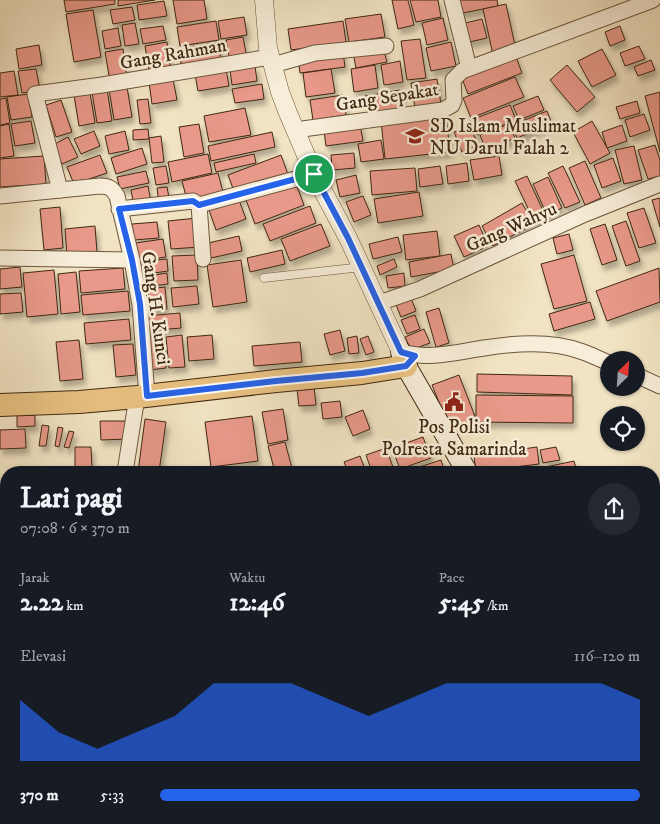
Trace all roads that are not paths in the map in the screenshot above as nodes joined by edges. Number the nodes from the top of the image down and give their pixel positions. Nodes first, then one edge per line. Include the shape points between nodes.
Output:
1 (264, 0) edge
2 (452, 0) edge
3 (654, 0) edge
4 (386, 46) dead end
5 (272, 61) junction
6 (469, 68) junction
7 (295, 130) junction
8 (314, 174) junction
9 (660, 184) edge
10 (60, 190) junction
11 (0, 196) edge
12 (118, 202) junction
13 (199, 205) junction
14 (0, 258) edge
15 (203, 259) dead end
16 (132, 260) junction
17 (362, 267) junction
18 (264, 278) dead end
19 (379, 303) junction
20 (407, 358) junction
21 (600, 359) edge
22 (645, 380) edge
23 (660, 386) edge
24 (0, 392) edge
25 (144, 392) junction
26 (0, 405) edge
27 (126, 466) edge
28 (464, 466) edge

1 - 5 street
2 - 6 street
3 - 6 street, Gang Sepakat
4 - 5 street, Gang Rahman
5 - 7 street
5 - 10 street, Gang Rahman via 35,94
6 - 7 street, Gang Sepakat via 455,77 454,100 452,105 442,110
7 - 8 street
8 - 13 street
8 - 17 street
9 - 19 street, Gang Wahyu via 585,214 420,289
10 - 11 street
10 - 12 street via 107,186 113,189
12 - 13 street via 193,201
12 - 16 street, Gang H. Kunci
13 - 15 street
14 - 16 street
16 - 25 street, Gang H. Kunci via 140,304
17 - 18 lane
17 - 19 street
19 - 20 street
20 - 21 street via 511,345 541,345 580,350
20 - 25 main road via 362,373
20 - 28 main road
22 - 23 street
24 - 25 main road
25 - 26 main road via 79,402
25 - 27 street, Gang H. Kunci

